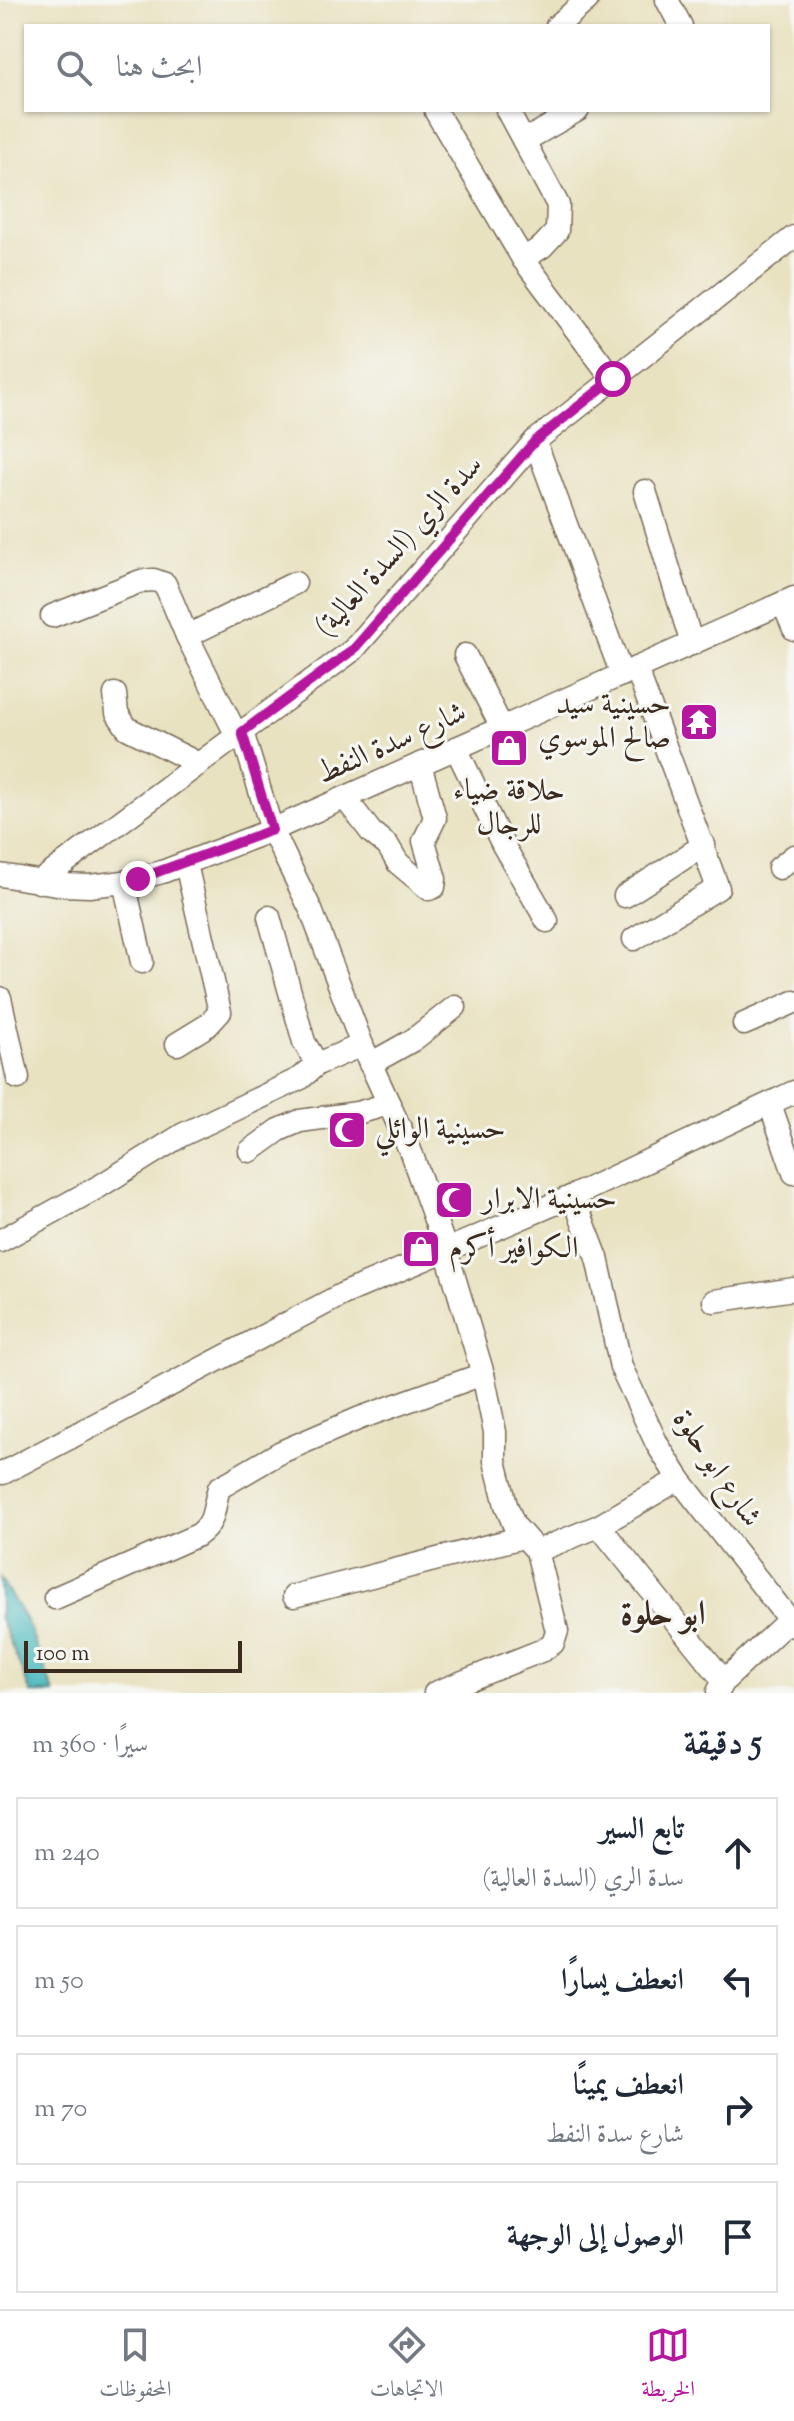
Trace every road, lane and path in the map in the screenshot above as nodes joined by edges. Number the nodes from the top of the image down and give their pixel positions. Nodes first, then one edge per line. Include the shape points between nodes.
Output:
1 (587, 0) edge
2 (667, 0) edge
3 (559, 24) edge
4 (680, 24) edge
5 (436, 112) edge
6 (508, 112) edge
7 (575, 112) edge
8 (524, 141) junction
9 (794, 237) edge
10 (523, 259) junction
11 (613, 379) junction
12 (535, 441) junction
13 (645, 491) dead end
14 (295, 583) dead end
15 (788, 601) edge
16 (52, 616) dead end
17 (794, 629) edge
18 (187, 636) junction
19 (692, 644) junction
20 (465, 655) dead end
21 (629, 672) junction
22 (115, 694) dead end
23 (502, 728) junction
24 (240, 734) junction
25 (456, 748) junction
26 (199, 764) junction
27 (420, 764) junction
28 (345, 798) junction
29 (272, 830) junction
30 (704, 845) junction
31 (186, 864) junction
32 (0, 875) edge
33 (39, 882) junction
34 (124, 882) junction
35 (625, 896) dead end
36 (269, 917) dead end
37 (547, 921) dead end
38 (634, 939) dead end
39 (142, 962) dead end
40 (0, 998) edge
41 (794, 1002) edge
42 (455, 1007) dead end
43 (744, 1024) dead end
44 (177, 1044) dead end
45 (366, 1054) junction
46 (317, 1064) junction
47 (18, 1078) dead end
48 (794, 1092) edge
49 (389, 1104) junction
50 (770, 1104) junction
51 (250, 1151) dead end
52 (794, 1173) edge
53 (573, 1196) junction
54 (0, 1241) edge
55 (446, 1250) junction
56 (794, 1289) edge
57 (714, 1301) dead end
58 (483, 1374) junction
59 (3, 1473) dead end
60 (679, 1479) junction
61 (599, 1526) junction
62 (530, 1544) junction
63 (294, 1596) dead end
64 (55, 1598) dead end
65 (792, 1623) edge
66 (721, 1687) edge
67 (435, 1693) edge

1 - 3 street
2 - 4 street
5 - 10 street
6 - 8 street
7 - 8 street
8 - 10 street via 558,205 558,225 552,237
9 - 11 street, سدة الري (السدة العالية)
10 - 11 street
11 - 12 street, سدة الري (السدة العالية)
12 - 21 street
12 - 24 street, سدة الري (السدة العالية) via 353,650
13 - 19 street
14 - 18 street
15 - 17 street
15 - 19 street, شارع سدة النفط
16 - 18 street via 154,580 165,584
18 - 24 street
19 - 21 street, شارع سدة النفط
20 - 23 street
21 - 23 street, شارع سدة النفط
21 - 30 street
22 - 26 street via 117,713 127,728
23 - 25 street, شارع سدة النفط
24 - 26 street, سدة الري (السدة العالية)
24 - 29 street
25 - 27 street, شارع سدة النفط
25 - 37 street
26 - 33 street, سدة الري (السدة العالية)
27 - 28 street, شارع سدة النفط
27 - 28 street via 435,818 424,841 434,887 429,889 398,863
28 - 29 street, شارع سدة النفط
29 - 31 street, شارع سدة النفط
29 - 45 street via 311,910
30 - 35 street
30 - 38 street via 718,888
31 - 34 street, شارع سدة النفط
31 - 44 street via 220,1012
32 - 33 street, شارع سدة النفط
33 - 34 street, شارع سدة النفط
34 - 39 street
36 - 46 street via 304,1042
40 - 47 street
41 - 43 street
42 - 45 street via 413,1040
45 - 46 street
45 - 49 street
46 - 54 street via 301,1078 182,1135
48 - 50 street
49 - 51 street via 300,1121
49 - 55 street
50 - 52 street
50 - 53 street
53 - 55 street
53 - 60 street, شارع ابو حلوة via 597,1258 621,1367
55 - 58 street
55 - 59 street via 343,1294
56 - 57 street
58 - 62 street via 506,1505
58 - 64 street via 281,1452 219,1488 208,1529
60 - 61 street
60 - 65 street, شارع ابو حلوة
61 - 62 street
61 - 66 street
62 - 63 street
62 - 67 street via 557,1631 553,1643
65 - 66 street

